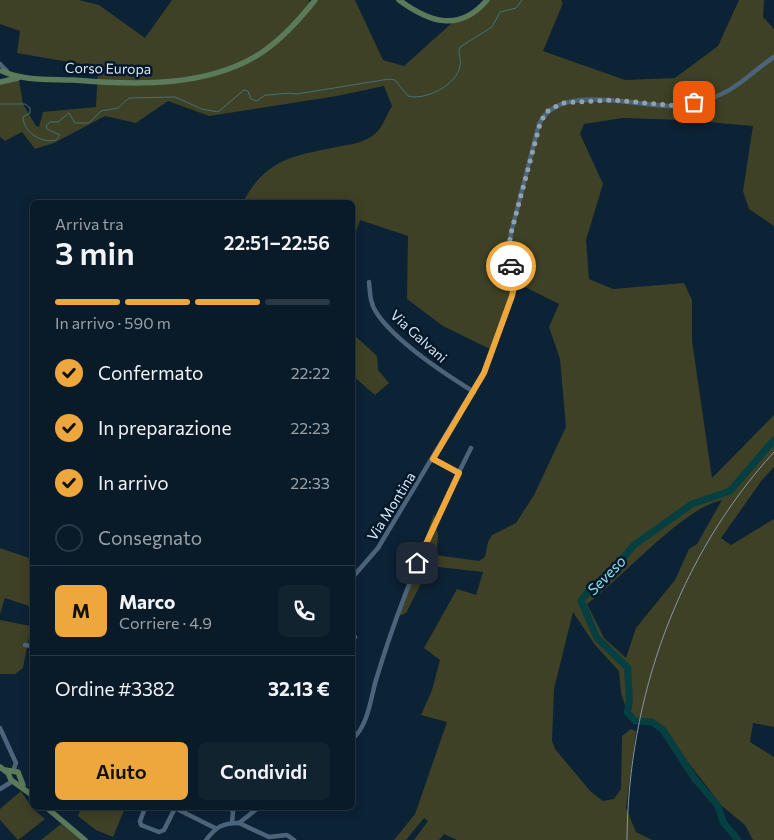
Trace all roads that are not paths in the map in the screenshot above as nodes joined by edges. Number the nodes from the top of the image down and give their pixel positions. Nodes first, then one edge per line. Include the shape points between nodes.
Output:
1 (316, 0) edge
2 (399, 0) edge
3 (487, 0) edge
4 (774, 57) edge
5 (0, 64) edge
6 (1, 70) edge
7 (22, 78) junction
8 (0, 81) edge
9 (368, 282) dead end
10 (474, 392) junction
11 (471, 448) dead end
12 (433, 459) junction
13 (459, 473) junction
14 (355, 573) edge
15 (25, 645) dead end
16 (30, 646) edge
17 (0, 728) edge
18 (355, 734) edge
19 (2, 769) edge
20 (13, 778) junction
21 (0, 789) edge
22 (30, 793) edge
23 (49, 810) edge
24 (144, 810) edge
25 (174, 810) edge
26 (179, 810) edge
27 (232, 810) edge
28 (255, 810) edge
29 (232, 823) junction
30 (238, 823) junction
31 (215, 828) junction
32 (85, 840) edge
33 (206, 840) edge
34 (294, 840) edge

1 - 7 main road, Corso Europa via 288,31 261,53 228,69 176,81 120,84
2 - 3 main road via 423,17 448,21 467,16
4 - 10 street, Via Montina via 733,88 680,106 612,100 562,103 546,112 511,233 508,251 515,282 512,296
5 - 7 street
6 - 7 main road, Corso Europa
6 - 8 main road, Corso Europa
7 - 8 main road, Corso Europa
9 - 10 street, Via Galvani via 375,312 438,368
10 - 12 street, Via Montina
11 - 13 street
12 - 13 street
12 - 14 street, Via Montina via 378,548
13 - 18 street via 410,579 365,719
15 - 16 street
17 - 20 street via 16,763
19 - 20 main road
20 - 21 street
20 - 22 main road
23 - 32 main road
24 - 25 street via 141,825 159,832 164,830
26 - 31 street
27 - 29 street
28 - 30 street
29 - 30 street
29 - 31 street
30 - 34 street via 269,837 287,834
31 - 33 street

